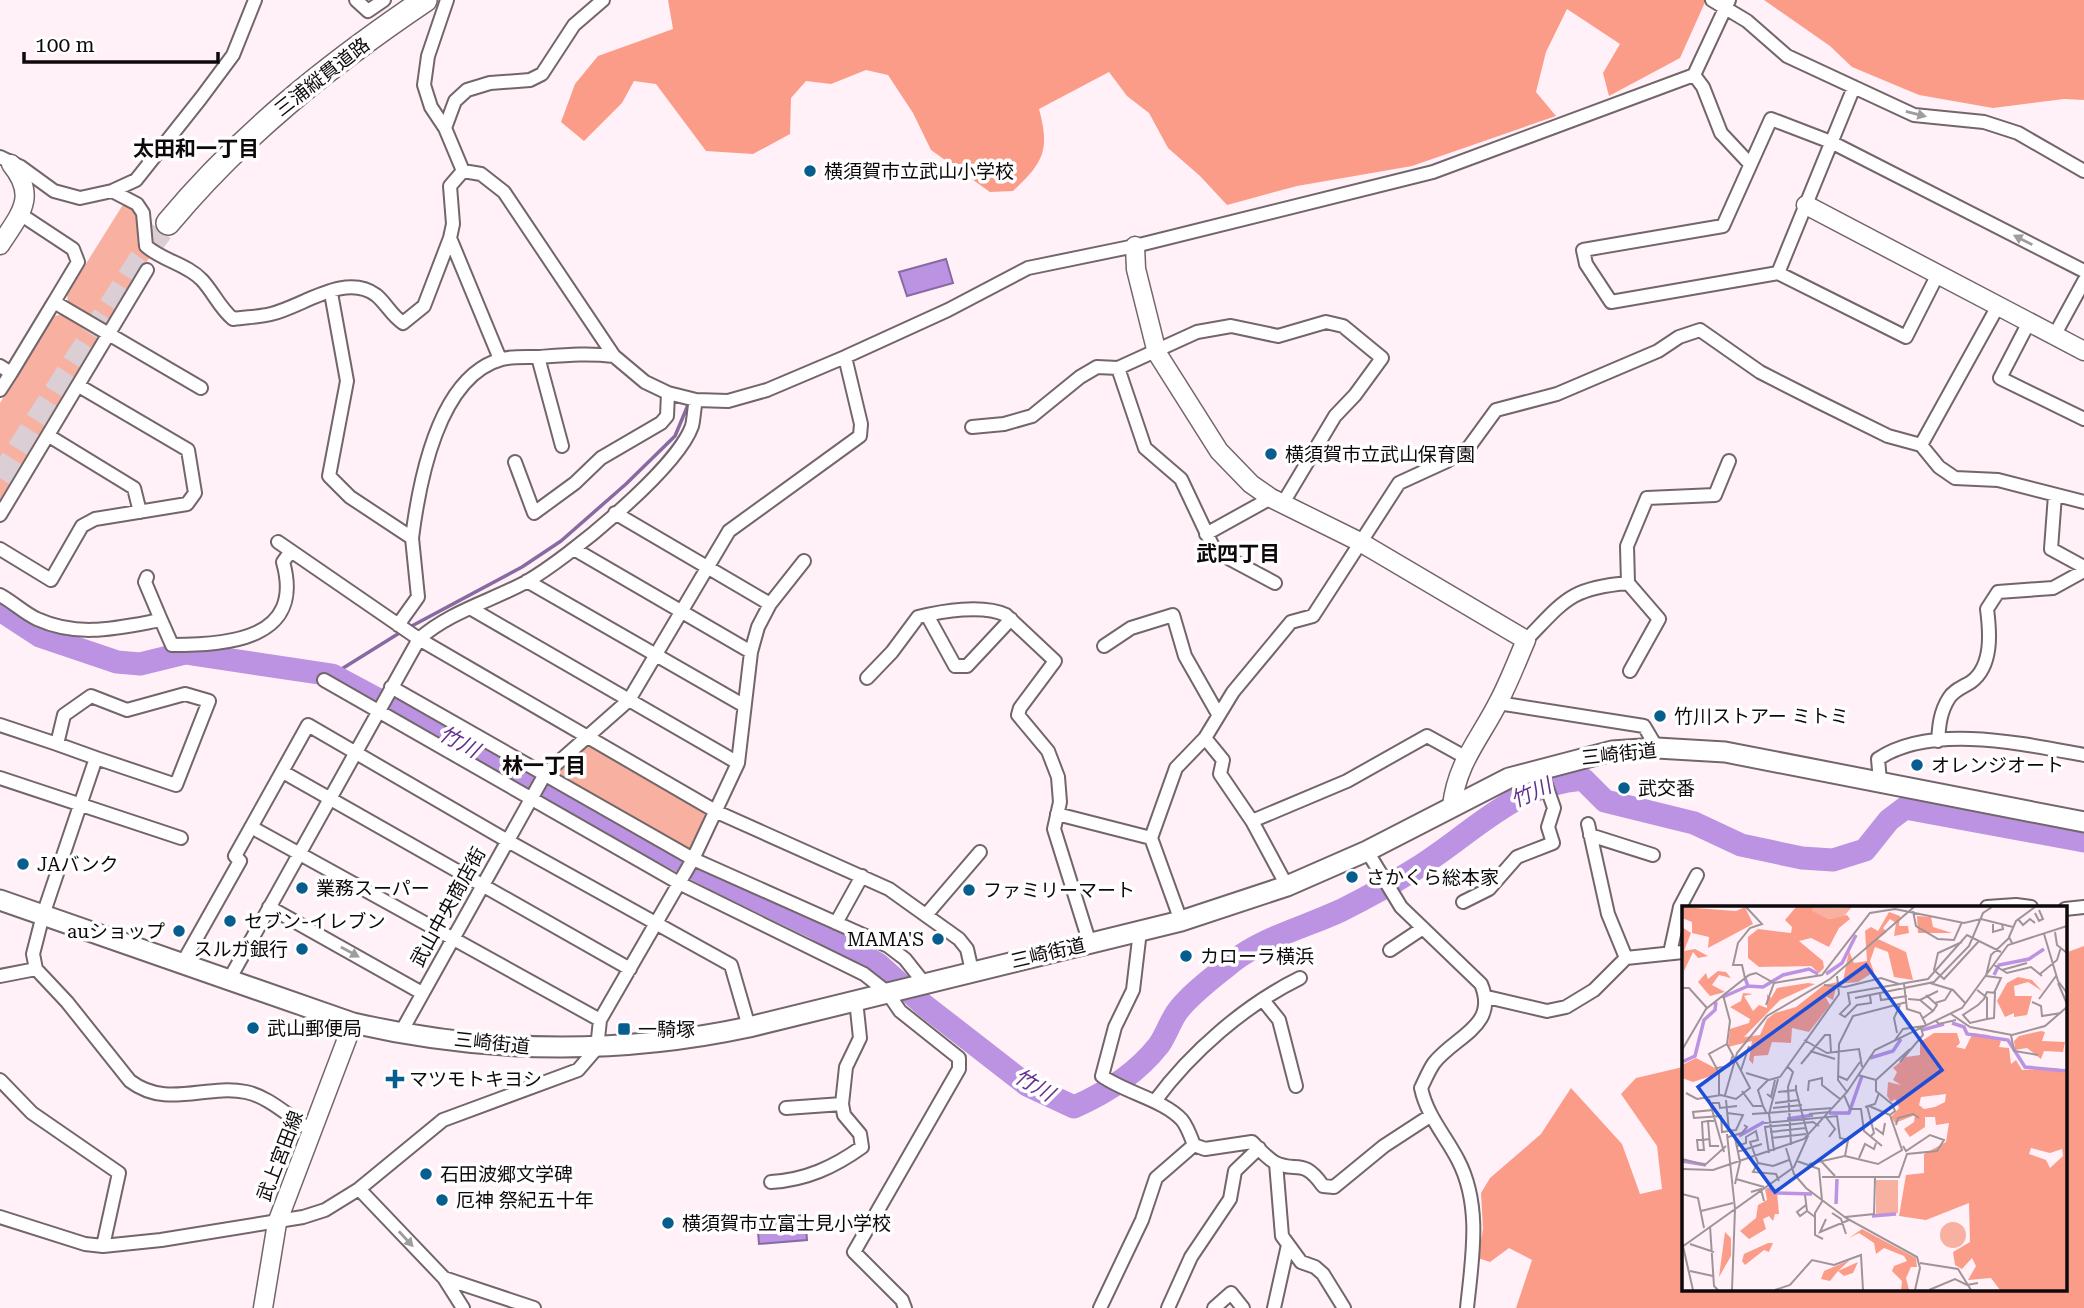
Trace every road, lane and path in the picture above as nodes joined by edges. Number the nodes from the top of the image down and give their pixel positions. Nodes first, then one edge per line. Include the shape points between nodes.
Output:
1 (256, 0) edge
2 (356, 0) edge
3 (384, 0) edge
4 (412, 0) edge
5 (425, 0) edge
6 (447, 0) edge
7 (603, 0) edge
8 (1712, 0) edge
9 (1727, 4) edge
10 (365, 37) junction
11 (1694, 75) junction
12 (1854, 87) junction
13 (444, 128) junction
14 (1831, 142) junction
15 (6, 161) edge
16 (1750, 164) junction
17 (463, 171) junction
18 (2084, 171) edge
19 (112, 191) junction
20 (1806, 205) junction
21 (20, 214) junction
22 (164, 220) tunnel mouth
23 (450, 238) junction
24 (0, 245) edge
25 (1135, 246) junction
26 (146, 270) dead end
27 (2084, 271) edge
28 (1778, 273) junction
29 (1938, 274) junction
30 (2084, 281) edge
31 (331, 293) junction
32 (54, 302) junction
33 (1998, 306) junction
34 (2029, 322) junction
35 (107, 335) junction
36 (2054, 336) junction
37 (2084, 351) edge
38 (1157, 353) junction
39 (614, 356) junction
40 (538, 357) junction
41 (845, 357) junction
42 (500, 359) junction
43 (1118, 368) junction
44 (5, 369) edge
45 (79, 386) junction
46 (201, 388) dead end
47 (0, 390) edge
48 (667, 393) junction
49 (696, 400) junction
50 (2084, 419) edge
51 (972, 427) dead end
52 (49, 436) junction
53 (1921, 445) junction
54 (562, 446) dead end
55 (1730, 461) dead end
56 (515, 462) dead end
57 (2055, 495) junction
58 (1277, 501) junction
59 (2084, 502) edge
60 (140, 512) junction
61 (615, 513) junction
62 (0, 515) edge
63 (1206, 534) junction
64 (412, 538) junction
65 (278, 542) dead end
66 (1360, 542) junction
67 (0, 549) edge
68 (574, 550) junction
69 (291, 551) junction
70 (804, 561) dead end
71 (706, 568) junction
72 (2084, 569) edge
73 (147, 577) dead end
74 (527, 581) junction
75 (1275, 583) dead end
76 (1628, 583) junction
77 (0, 595) edge
78 (771, 604) junction
79 (470, 608) junction
80 (681, 611) junction
81 (926, 615) junction
82 (1011, 619) junction
83 (161, 620) junction
84 (398, 625) junction
85 (419, 639) junction
86 (1526, 640) junction
87 (1104, 646) dead end
88 (751, 652) junction
89 (655, 655) junction
90 (1630, 671) dead end
91 (867, 678) dead end
92 (324, 680) dead end
93 (391, 687) junction
94 (629, 700) junction
95 (1498, 703) junction
96 (743, 705) junction
97 (377, 710) junction
98 (1218, 714) junction
99 (0, 725) edge
100 (586, 736) junction
101 (1205, 738) junction
102 (1938, 741) junction
103 (57, 744) junction
104 (1657, 748) junction
105 (355, 751) junction
106 (2084, 755) edge
107 (1465, 757) junction
108 (96, 758) junction
109 (738, 763) junction
110 (1540, 768) junction
111 (283, 772) junction
112 (545, 774) junction
113 (0, 778) edge
114 (1880, 781) junction
115 (329, 798) junction
116 (529, 798) junction
117 (80, 803) junction
118 (1452, 806) junction
119 (717, 812) junction
120 (1057, 814) junction
121 (1252, 821) junction
122 (2084, 822) edge
123 (251, 827) junction
124 (181, 838) dead end
125 (1151, 838) junction
126 (506, 840) junction
127 (1367, 851) junction
128 (980, 852) dead end
129 (299, 853) junction
130 (1653, 855) dead end
131 (693, 859) junction
132 (1697, 875) dead end
133 (862, 876) junction
134 (679, 883) junction
135 (482, 885) junction
136 (1287, 886) junction
137 (0, 900) edge
138 (1463, 902) dead end
139 (269, 907) junction
140 (2084, 907) edge
141 (2066, 909) edge
142 (43, 915) junction
143 (926, 915) junction
144 (1181, 921) junction
145 (656, 923) junction
146 (836, 923) junction
147 (1423, 928) junction
148 (1140, 931) junction
149 (452, 938) junction
150 (1090, 944) junction
151 (1390, 950) dead end
152 (1677, 952) edge
153 (1626, 958) junction
154 (182, 964) junction
155 (36, 969) junction
156 (630, 969) junction
157 (972, 971) junction
158 (0, 976) edge
159 (1300, 978) dead end
160 (229, 980) junction
161 (920, 984) junction
162 (887, 992) junction
163 (422, 993) junction
164 (1487, 998) junction
165 (856, 1000) junction
166 (1263, 1000) junction
167 (600, 1020) junction
168 (353, 1023) junction
169 (749, 1027) junction
170 (400, 1034) junction
171 (597, 1048) junction
172 (0, 1080) edge
173 (1296, 1086) dead end
174 (1155, 1101) junction
175 (842, 1104) junction
176 (786, 1108) dead end
177 (1430, 1116) junction
178 (312, 1130) junction
179 (1194, 1145) junction
180 (1259, 1148) junction
181 (1276, 1163) junction
182 (771, 1182) dead end
183 (359, 1189) junction
184 (0, 1217) edge
185 (277, 1223) junction
186 (1287, 1245) junction
187 (103, 1246) junction
188 (444, 1278) junction
189 (1169, 1307) edge
190 (263, 1308) edge
191 (463, 1308) edge
192 (534, 1308) edge
193 (905, 1308) edge
194 (1100, 1308) edge
195 (1214, 1308) edge
196 (1243, 1308) edge
197 (1274, 1308) edge
198 (1344, 1308) edge
199 (1467, 1308) edge

1 - 19 street via 233,55 201,99 136,180
2 - 3 street via 368,11
4 - 10 highway, 三浦縦貫道路
5 - 10 highway, 三浦縦貫道路
6 - 13 street via 428,55 424,85
7 - 13 street via 574,25 542,74 467,90 455,101
8 - 9 street
9 - 11 street
9 - 12 street via 1787,56
10 - 22 highway, 三浦縦貫道路 via 226,145
11 - 16 street via 1721,133
11 - 25 street via 1433,172
12 - 14 street
12 -> 18 street via 1914,115 1984,122 2018,133
13 - 17 street
14 - 16 street via 1770,118
14 - 20 street
27 -> 14 street
15 - 19 street via 54,191 80,198
15 - 21 street via 24,180 26,200
16 - 28 street via 1723,226 1583,250 1586,264 1611,302
17 - 23 street via 450,186
17 - 39 street via 481,174 504,192
19 - 31 street via 143,212 146,246 202,281 219,307 233,318 274,314
20 - 28 street
20 - 29 street
21 - 24 street
21 - 32 street via 73,249 78,262
23 - 31 street via 424,306 402,323 376,295 356,286
23 - 42 street
25 - 38 street via 1136,269
25 - 41 street via 1028,268
26 - 35 street
28 - 29 street via 1906,337
29 - 33 street
30 - 36 street
31 - 64 street via 347,381 329,476 350,497
32 - 35 street
32 - 44 street
33 - 34 street
33 - 53 street
34 - 36 street
34 - 50 street via 2000,378
35 - 45 street
35 - 46 street
36 - 37 street
38 - 43 street
38 - 58 street via 1219,451 1251,484
38 - 58 street via 1197,332 1231,326 1278,336 1326,322 1343,326 1382,358 1335,416
39 - 40 street via 585,352
39 - 48 street via 645,382
40 - 42 street
40 - 54 street
41 - 49 street via 767,390 728,401
41 - 71 street via 860,436 729,531
42 - 64 street via 466,382 433,439
43 - 51 street via 1097,367 1032,416
43 - 63 street via 1145,448 1181,479
44 - 47 street
45 - 52 street
45 - 60 street via 188,450 195,493 187,504
48 - 49 street
48 - 56 street via 667,416 661,424 601,458 534,513
49 - 61 street via 692,426 684,440 657,477
52 - 60 street via 134,488
52 - 62 street
53 - 57 street via 1938,467 1955,478 1998,480
53 - 66 street via 1888,436 1782,383 1700,330 1557,394 1496,410 1469,447 1399,483
55 - 76 street via 1715,495 1647,498 1626,546
57 - 59 street
57 - 72 street via 2051,549
58 - 63 street
58 - 66 street
60 - 67 street via 94,519 82,526 51,580
61 - 68 street
61 - 71 street
63 - 75 street via 1215,551
64 - 84 street via 418,597
65 - 69 street
66 - 86 street
66 - 98 street via 1313,616 1291,622
68 - 74 street
68 - 80 street
69 - 83 street via 283,562 288,580 282,608 266,628 235,643 172,645
69 - 84 street
70 - 78 street
71 - 78 street
71 - 80 street
72 - 102 street via 2053,588 1998,592 1987,609 1991,638 1982,667 1973,680 1950,696 1941,714
73 - 83 street
74 - 79 street
74 - 89 street
76 - 86 street via 1591,586 1565,600
76 - 90 street via 1659,619
77 - 83 street via 34,618 86,632
78 - 88 street
79 - 85 street
79 - 94 street
80 - 88 street
80 - 89 street
81 - 82 street via 996,610
81 - 82 street via 956,666 967,666
81 - 91 street via 918,617
82 - 120 street via 1055,661 1018,715 1048,751 1058,777
84 - 85 street
85 - 93 street
85 - 100 street
86 - 95 street
87 - 98 street via 1131,628 1173,615 1185,656
88 - 96 street
89 - 94 street
89 - 96 street
92 - 97 street
93 - 97 street
93 - 112 street
94 - 100 street, 武山中央商店街
94 - 109 street
95 - 104 street via 1644,726
95 - 107 street
96 - 109 street
97 - 105 street
97 - 116 street
98 - 101 street
99 - 103 street
100 - 112 street, 武山中央商店街
100 - 119 street
101 - 121 street via 1223,760 1220,774
101 - 125 street via 1176,768
102 - 106 street via 2002,740
102 - 114 street via 1878,759
103 - 108 street
103 - 108 street via 64,715 92,695 127,710 185,694 209,701 176,785
104 - 110 main road, 三崎街道 via 1612,751
104 - 114 main road, 三崎街道 via 1725,752
105 - 111 street via 309,725
105 - 115 street
105 - 126 street
107 - 118 street
107 - 121 street via 1427,736 1348,781
108 - 117 street
109 - 119 street
110 - 118 main road, 三崎街道
110 - 138 street via 1554,808 1548,827 1553,843 1517,858 1489,889
111 - 115 street
111 - 123 street
112 - 116 street, 武山中央商店街
112 - 131 street
113 - 117 street
114 - 122 main road, 三崎街道
115 - 129 street
115 - 135 street
116 - 126 street, 武山中央商店街
116 - 134 street
117 - 124 street
117 - 142 street
118 - 127 main road, 三崎街道
119 - 131 street
119 - 133 street
120 - 125 street
120 - 150 street via 1054,829
121 - 136 street
123 - 129 street
123 - 154 street via 235,856 240,861
125 - 144 street
126 - 135 street, 武山中央商店街
126 - 145 street
127 - 136 main road, 三崎街道
127 - 147 street via 1401,907
128 - 143 street
129 - 139 street
129 - 149 street
130 - 153 street via 1589,830 1608,914
131 - 134 street
131 - 146 street
132 - 152 street via 1680,907
133 - 143 street
133 - 146 street
134 - 145 street
134 - 162 street via 841,961
135 - 149 street, 武山中央商店街
135 - 156 street
136 - 144 main road, 三崎街道
137 - 142 main road, 三崎街道
139 - 160 street
139 -> 163 street
140 - 141 street
142 - 154 main road, 三崎街道
142 - 155 street via 33,954
143 - 157 street via 959,939 967,949
144 - 148 main road, 三崎街道
145 - 156 street
145 - 169 street via 731,965
146 - 161 street via 888,946 905,959
147 - 151 street
147 - 164 street via 1481,984
148 - 150 main road, 三崎街道
148 - 174 street via 1133,990 1115,1027 1102,1076 1122,1090
149 - 163 street, 武山中央商店街
149 - 167 street
150 - 157 main road, 三崎街道
152 - 153 street
153 - 164 street via 1594,990 1566,1007 1547,1011
154 - 160 main road, 三崎街道
155 - 158 street
155 - 178 street via 141,1089 167,1096 261,1096
156 - 167 street
157 - 161 main road, 三崎街道
159 - 166 street
160 - 168 main road, 三崎街道
161 - 162 main road, 三崎街道
162 - 165 main road, 三崎街道
162 - 193 street via 900,1011 959,1058 959,1069 854,1252
163 - 170 street, 武山中央商店街
164 - 177 street via 1476,1027 1434,1063 1421,1088
165 - 169 main road, 三崎街道
165 - 175 street via 860,1038 846,1067
166 - 173 street via 1279,1020
166 - 174 street via 1176,1073
167 - 171 street
168 - 170 main road, 三崎街道
168 - 178 street, 武上宮田線
169 - 171 main road, 三崎街道 via 697,1038
170 - 171 main road, 三崎街道 via 555,1049
171 - 183 street via 578,1070 431,1127
172 - 187 street via 32,1113 119,1173
174 - 179 street via 1182,1120
175 - 176 street
175 - 182 street via 860,1134 862,1147 837,1165 796,1180
177 - 181 street via 1334,1187 1323,1186 1301,1165
177 - 199 street via 1459,1161 1472,1202
178 - 185 street, 武上宮田線
179 - 180 street via 1205,1149 1252,1142
179 - 194 street via 1156,1178 1142,1220
180 - 181 street
180 - 189 street via 1235,1171 1230,1199 1191,1257
181 - 186 street
183 - 185 street via 325,1210
183 -> 188 street
184 - 187 street
185 - 187 street
185 - 190 street, 武上宮田線
186 - 197 street
186 - 198 street via 1301,1262 1323,1274
188 - 191 street
188 - 192 street
195 - 196 street via 1231,1293

